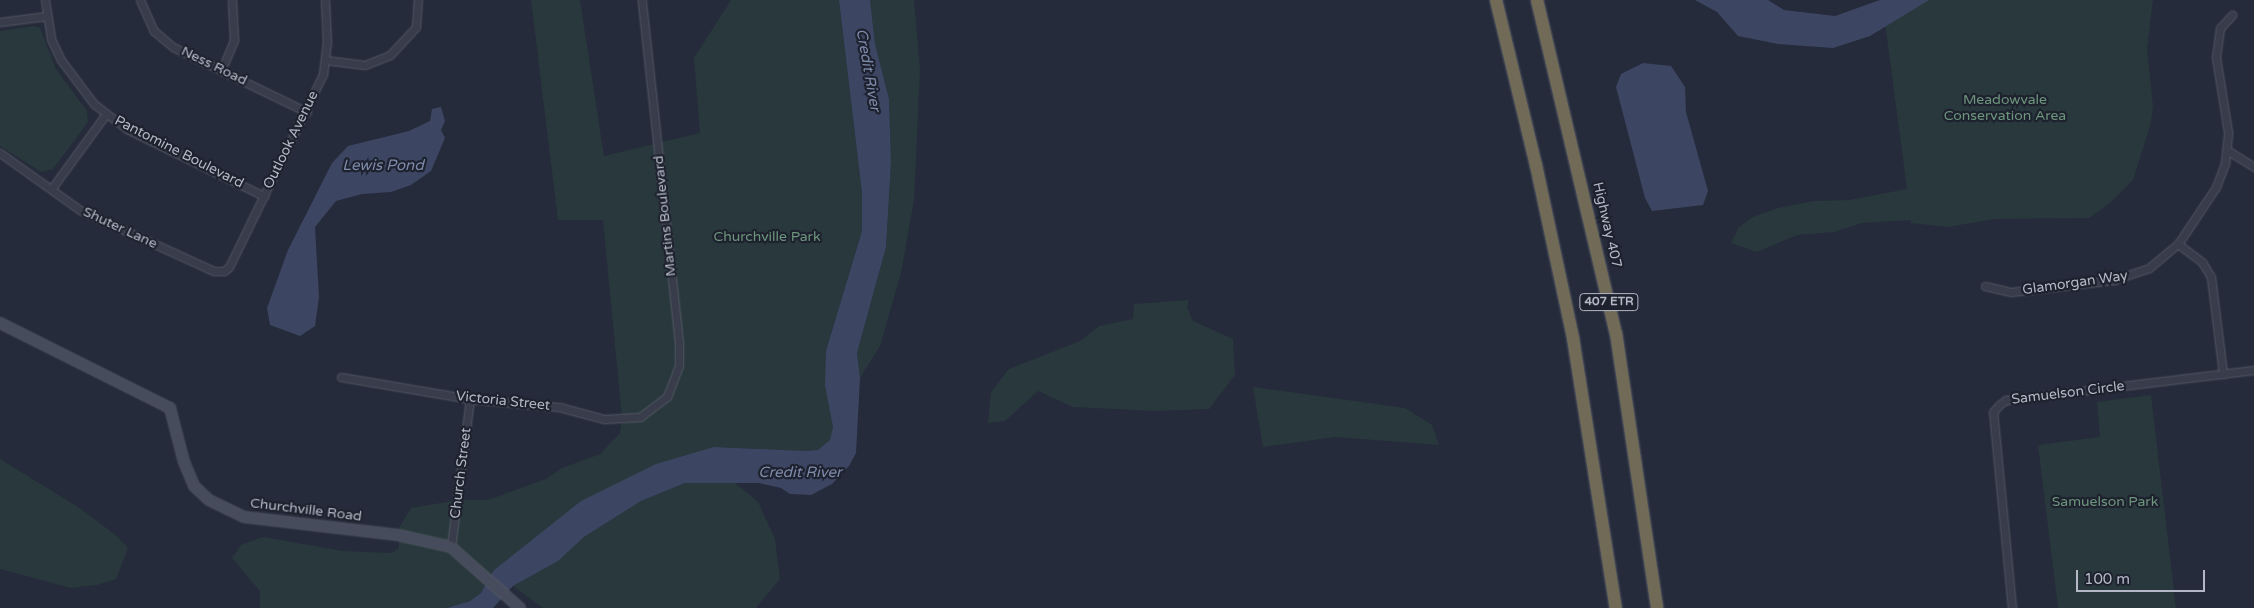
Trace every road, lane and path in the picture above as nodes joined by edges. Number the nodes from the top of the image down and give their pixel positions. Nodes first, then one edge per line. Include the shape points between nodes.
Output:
1 (45, 0) edge
2 (140, 0) edge
3 (232, 0) edge
4 (325, 0) edge
5 (418, 0) edge
6 (642, 0) edge
7 (1496, 0) edge
8 (1537, 0) edge
9 (2232, 15) dead end
10 (47, 16) junction
11 (0, 22) edge
12 (325, 60) junction
13 (222, 71) junction
14 (307, 112) junction
15 (106, 114) junction
16 (2227, 150) junction
17 (0, 153) edge
18 (2254, 167) edge
19 (52, 188) junction
20 (264, 196) junction
21 (2178, 244) junction
22 (224, 271) joint
23 (1985, 286) dead end
24 (0, 323) edge
25 (2254, 370) edge
26 (2223, 374) junction
27 (341, 377) dead end
28 (470, 399) junction
29 (640, 416) joint
30 (452, 547) junction
31 (520, 608) edge
32 (1616, 608) edge
33 (1656, 608) edge
34 (2012, 608) edge

1 - 10 street, Pantomine Boulevard
2 - 13 street, Ness Road via 154,31 162,39
3 - 13 street via 234,40
4 - 12 street, Outlook Avenue
5 - 12 street via 416,27 390,56 365,65
6 - 29 street, Martins Boulevard via 679,366 667,397
7 - 32 highway, 407 ETR via 1573,338
8 - 33 highway, Highway 407 / 407 ETR via 1616,333
9 - 16 street, Glamorgan Way via 2220,28 2216,57 2228,132
10 - 11 street
10 - 15 street, Pantomine Boulevard via 61,60 81,90
12 - 14 street, Outlook Avenue
13 - 14 street, Ness Road
14 - 20 street, Outlook Avenue
15 - 19 street
15 - 20 street, Pantomine Boulevard via 127,129
16 - 18 street
16 - 21 street, Glamorgan Way via 2216,187
17 - 19 street, Shuter Lane
19 - 22 street, Shuter Lane via 80,210 214,271
20 - 22 street, Outlook Avenue via 229,267
21 - 23 street, Glamorgan Way via 2149,268 2114,280 2011,292
21 - 26 street via 2199,259 2211,277
24 - 30 street, Churchville Road via 170,408 194,486 209,500 244,517 398,535
25 - 26 street, Samuelson Circle
26 - 34 street, Samuelson Circle via 2006,400 1993,412
27 - 28 street, Victoria Street
28 - 29 street, Victoria Street via 559,407 604,419
28 - 30 street, Church Street
30 - 31 street

